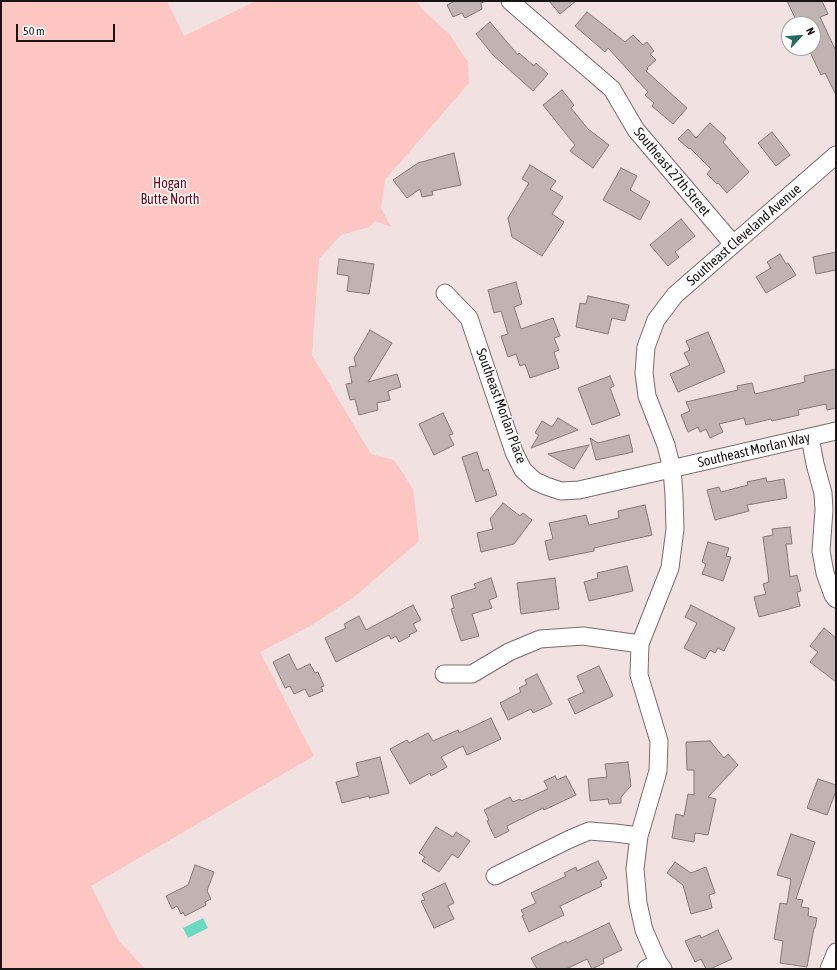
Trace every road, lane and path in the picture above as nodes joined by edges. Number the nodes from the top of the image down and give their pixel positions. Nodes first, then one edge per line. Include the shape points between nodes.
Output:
1 (510, 1) edge
2 (836, 155) edge
3 (733, 244) junction
4 (445, 293) dead end
5 (836, 431) edge
6 (810, 437) junction
7 (672, 469) junction
8 (836, 599) edge
9 (640, 644) junction
10 (444, 674) dead end
11 (639, 836) junction
12 (495, 876) dead end
13 (836, 952) edge
14 (656, 967) edge
15 (829, 969) edge

1 - 3 street, Southeast 27th Street via 612,88 636,130
2 - 3 street, Southeast Cleveland Avenue
3 - 7 street, Southeast Cleveland Avenue via 676,294 656,320 646,347 644,373 647,396 666,445
4 - 7 street, Southeast Morlan Place via 469,318 514,452 523,470 535,481 561,491 579,490
5 - 6 street, Southeast Morlan Way
6 - 7 street, Southeast Morlan Way
6 - 8 street via 823,494 821,551 825,573
7 - 9 street, Southeast Cleveland Avenue via 675,528 670,568
9 - 10 street via 583,636 540,639 509,652 472,674
9 - 11 street, Southeast Cleveland Avenue via 639,675 659,741 658,771
11 - 12 street via 590,831
11 - 14 street, Southeast Cleveland Avenue via 635,869 638,903
13 - 15 street

